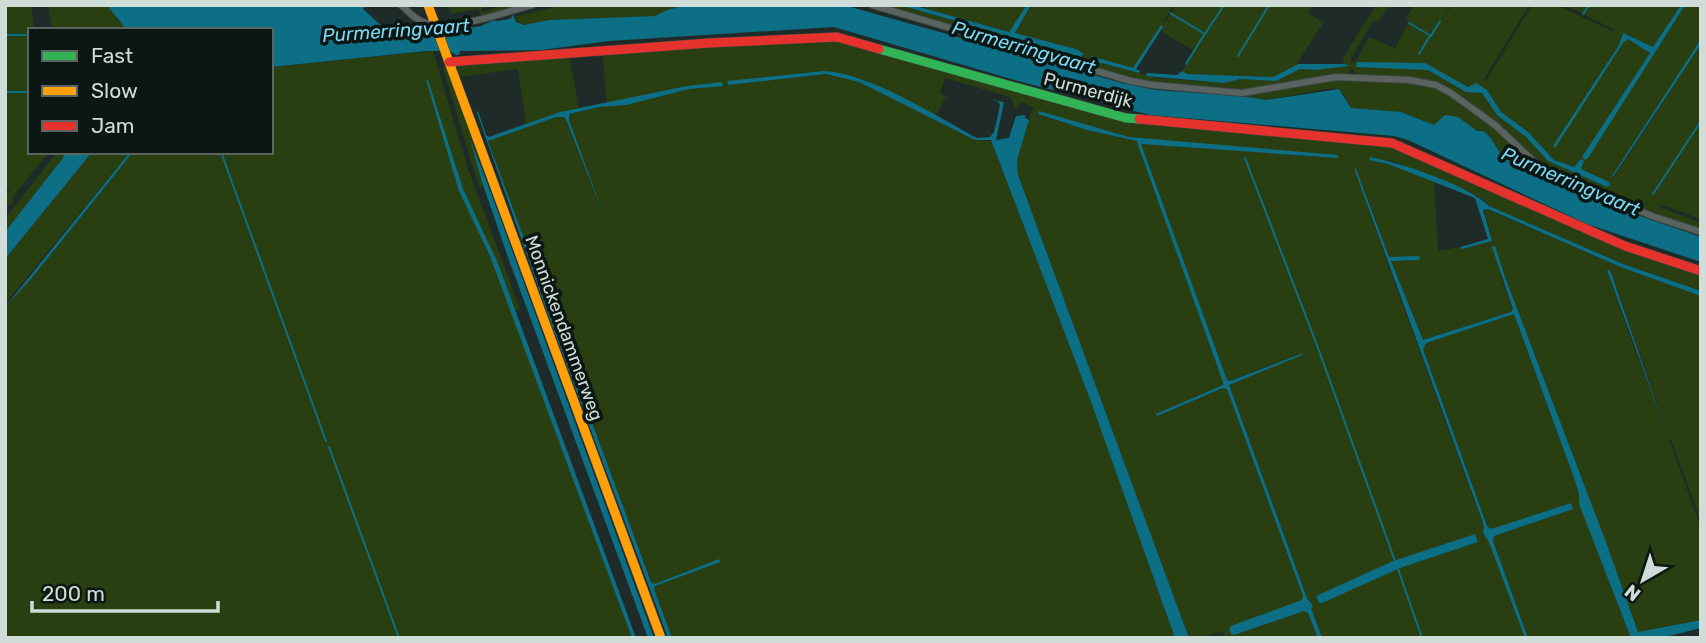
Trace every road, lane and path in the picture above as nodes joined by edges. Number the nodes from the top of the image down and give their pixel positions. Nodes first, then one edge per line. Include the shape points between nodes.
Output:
1 (401, 5) edge
2 (428, 5) edge
3 (532, 5) edge
4 (872, 5) edge
5 (436, 27) junction
6 (448, 59) junction
7 (1701, 232) edge
8 (1701, 271) edge
9 (661, 638) edge

1 - 5 street
2 - 5 street, Monnickendammerweg
3 - 5 street
4 - 7 street via 1153,85 1242,93 1359,77 1436,85 1495,125 1542,169
5 - 6 street, Monnickendammerweg
6 - 8 street, Purmerdijk via 837,37 1126,118 1392,143 1625,246
6 - 9 street, Monnickendammerweg

